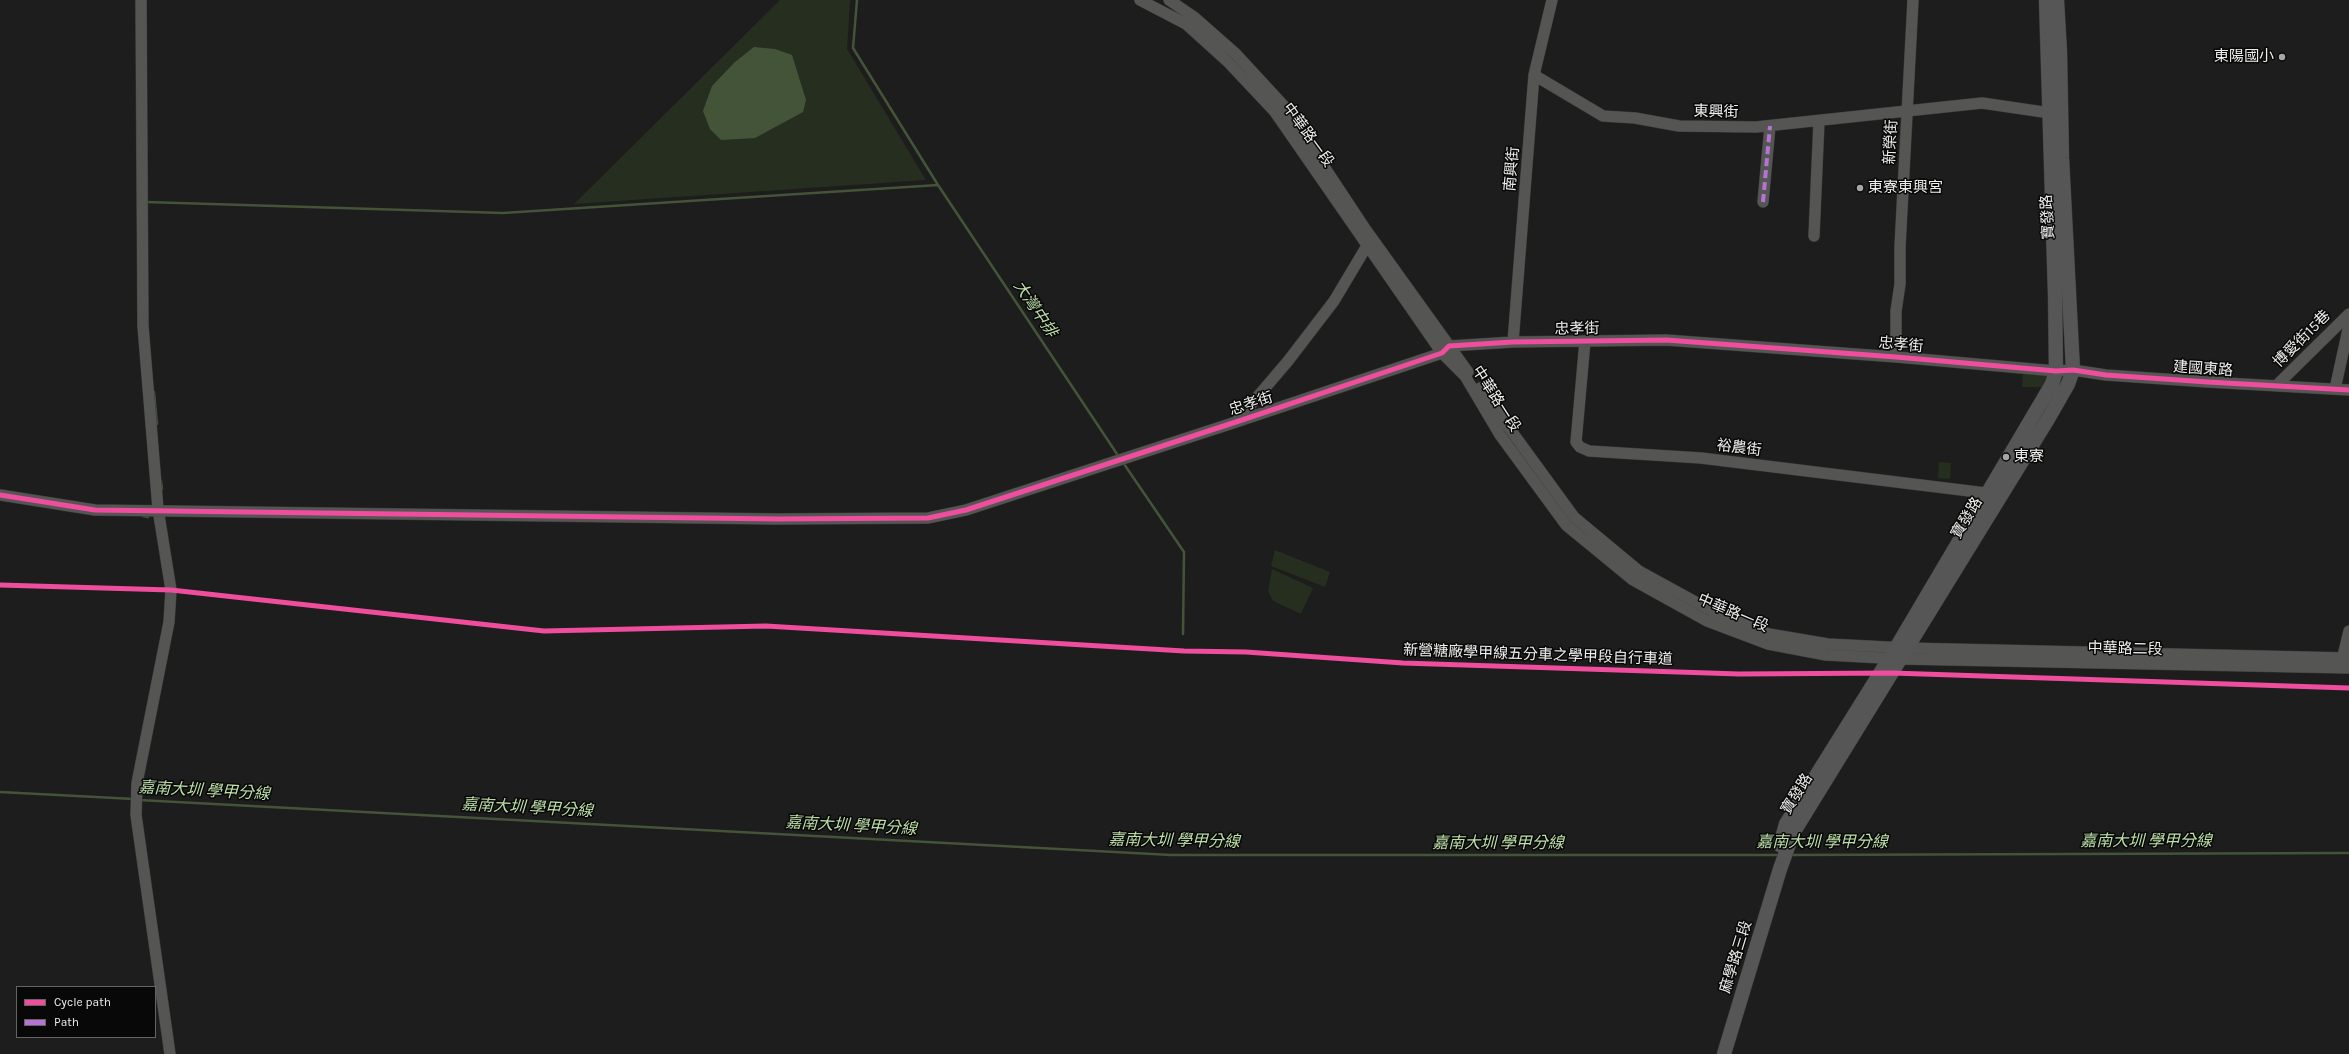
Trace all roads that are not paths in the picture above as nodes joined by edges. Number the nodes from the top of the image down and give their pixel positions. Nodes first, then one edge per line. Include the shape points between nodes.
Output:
1 (142, 0) edge
2 (1140, 0) edge
3 (1169, 0) edge
4 (1552, 0) edge
5 (1913, 0) edge
6 (2046, 0) edge
7 (2056, 0) edge
8 (1179, 3) edge
9 (1186, 24) junction
10 (1534, 75) junction
11 (1908, 112) junction
12 (2054, 114) junction
13 (1819, 121) junction
14 (1770, 126) junction
15 (1763, 202) dead end
16 (1814, 236) dead end
17 (1368, 244) junction
18 (2349, 314) edge
19 (2349, 325) edge
20 (1585, 341) junction
21 (1513, 342) junction
22 (1446, 350) junction
23 (1896, 357) junction
24 (2073, 370) junction
25 (2056, 371) junction
26 (2276, 386) junction
27 (2335, 389) junction
28 (2349, 390) edge
29 (1236, 422) junction
30 (0, 494) edge
31 (1995, 494) junction
32 (158, 509) junction
33 (2349, 631) edge
34 (1898, 653) junction
35 (2345, 663) edge
36 (1780, 869) joint
37 (170, 1054) edge
38 (1724, 1054) edge

1 - 32 street via 143,326
2 - 9 street, 中華路一段
3 - 8 street, 中華路一段
4 - 10 street, 南興街
5 - 11 street, 新榮街
6 - 12 main road, 寶發路
7 - 12 main road, 寶發路 via 2060,52
8 - 9 street
8 - 22 street, 中華路一段 via 1236,54 1284,106
9 - 17 street, 中華路一段 via 1228,62 1275,112
10 - 14 street, 東興街 via 1603,116 1635,118 1679,126
10 - 21 street, 南興街
11 - 12 street, 東興街 via 1982,103
11 - 13 street, 東興街
11 - 23 street, 新榮街 via 1900,284 1896,311
12 - 24 main road, 寶發路
12 - 25 main road, 寶發路
13 - 14 street, 東興街
13 - 16 street
14 - 15 street
17 - 22 street, 中華路一段
17 - 29 street via 1334,301 1288,361
18 - 26 street, 博愛街15巷
19 - 27 street
20 - 21 street, 忠孝街
20 - 23 street, 忠孝街 via 1666,340
20 - 31 street, 裕農街 via 1576,442 1580,447 1589,450 1701,458
21 - 22 street, 忠孝街
22 - 29 street, 忠孝街
22 - 34 street, 中華路一段 via 1574,517 1639,571 1712,611 1769,634
23 - 25 street, 忠孝街
24 - 25 street, 建國東路
24 - 26 street, 建國東路 via 2106,375
24 - 31 main road, 寶發路 via 2068,384 2048,418
25 - 31 main road, 寶發路 via 2052,384
26 - 27 street, 建國東路
27 - 28 street, 建國東路
29 - 32 street, 忠孝街 via 966,510 928,518
30 - 32 street, 忠孝街 via 95,510
31 - 34 main road, 寶發路
32 - 37 street via 171,590 169,622 137,783 136,815
33 - 35 street
34 - 35 street, 中華路二段
34 - 36 main road, 寶發路 via 1793,833
36 - 38 main road, 麻學路三段

